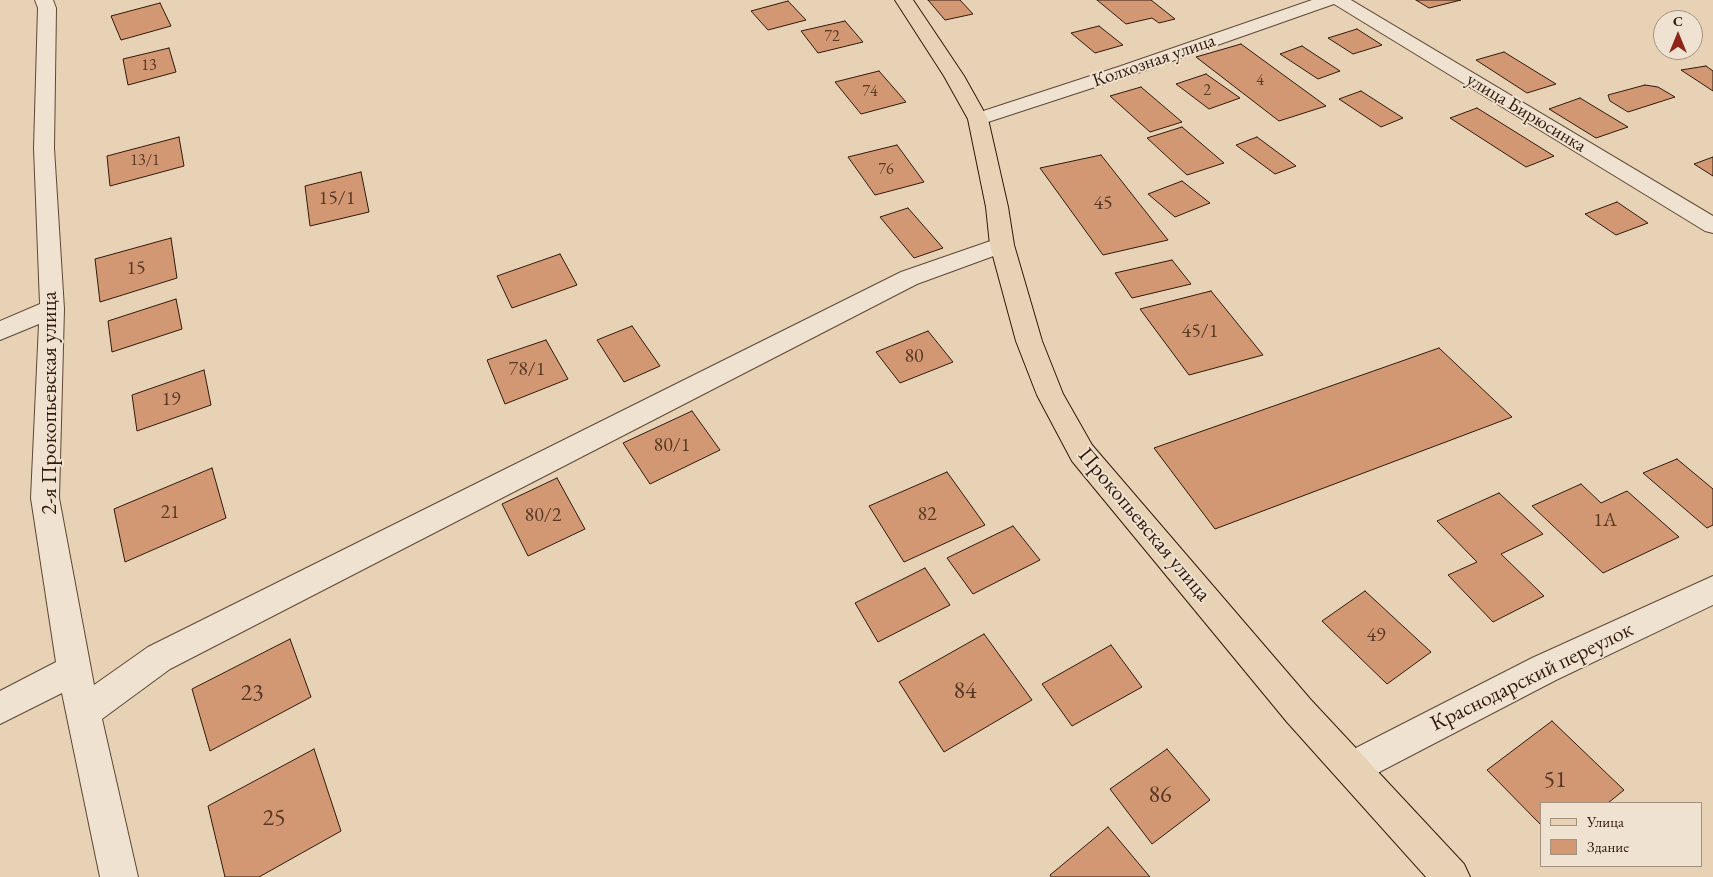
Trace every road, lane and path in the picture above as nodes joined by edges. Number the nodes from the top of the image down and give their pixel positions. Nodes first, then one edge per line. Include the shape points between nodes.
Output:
1 (44, 0) edge
2 (904, 0) edge
3 (1329, 0) edge
4 (1339, 0) edge
5 (978, 119) junction
6 (1713, 226) edge
7 (1002, 245) junction
8 (52, 309) junction
9 (0, 331) edge
10 (1713, 590) edge
11 (74, 670) junction
12 (0, 708) edge
13 (83, 712) junction
14 (1352, 768) junction
15 (119, 877) edge
16 (1451, 877) edge

1 - 8 street, 2-я Прокопьевская улица via 47,8 44,148
2 - 5 main road, Прокопьевская улица
3 - 5 street, Колхозная улица
4 - 6 street, улица Бирюсинка
5 - 7 main road, Прокопьевская улица
7 - 13 street via 909,278 159,658
7 - 14 main road, Прокопьевская улица via 1029,341 1050,395 1082,454
8 - 9 street
8 - 11 street, 2-я Прокопьевская улица via 45,498
10 - 14 street, Краснодарский переулок via 1544,668
11 - 12 street
11 - 13 street, 2-я Прокопьевская улица
13 - 15 street, 2-я Прокопьевская улица
14 - 16 main road, Прокопьевская улица

